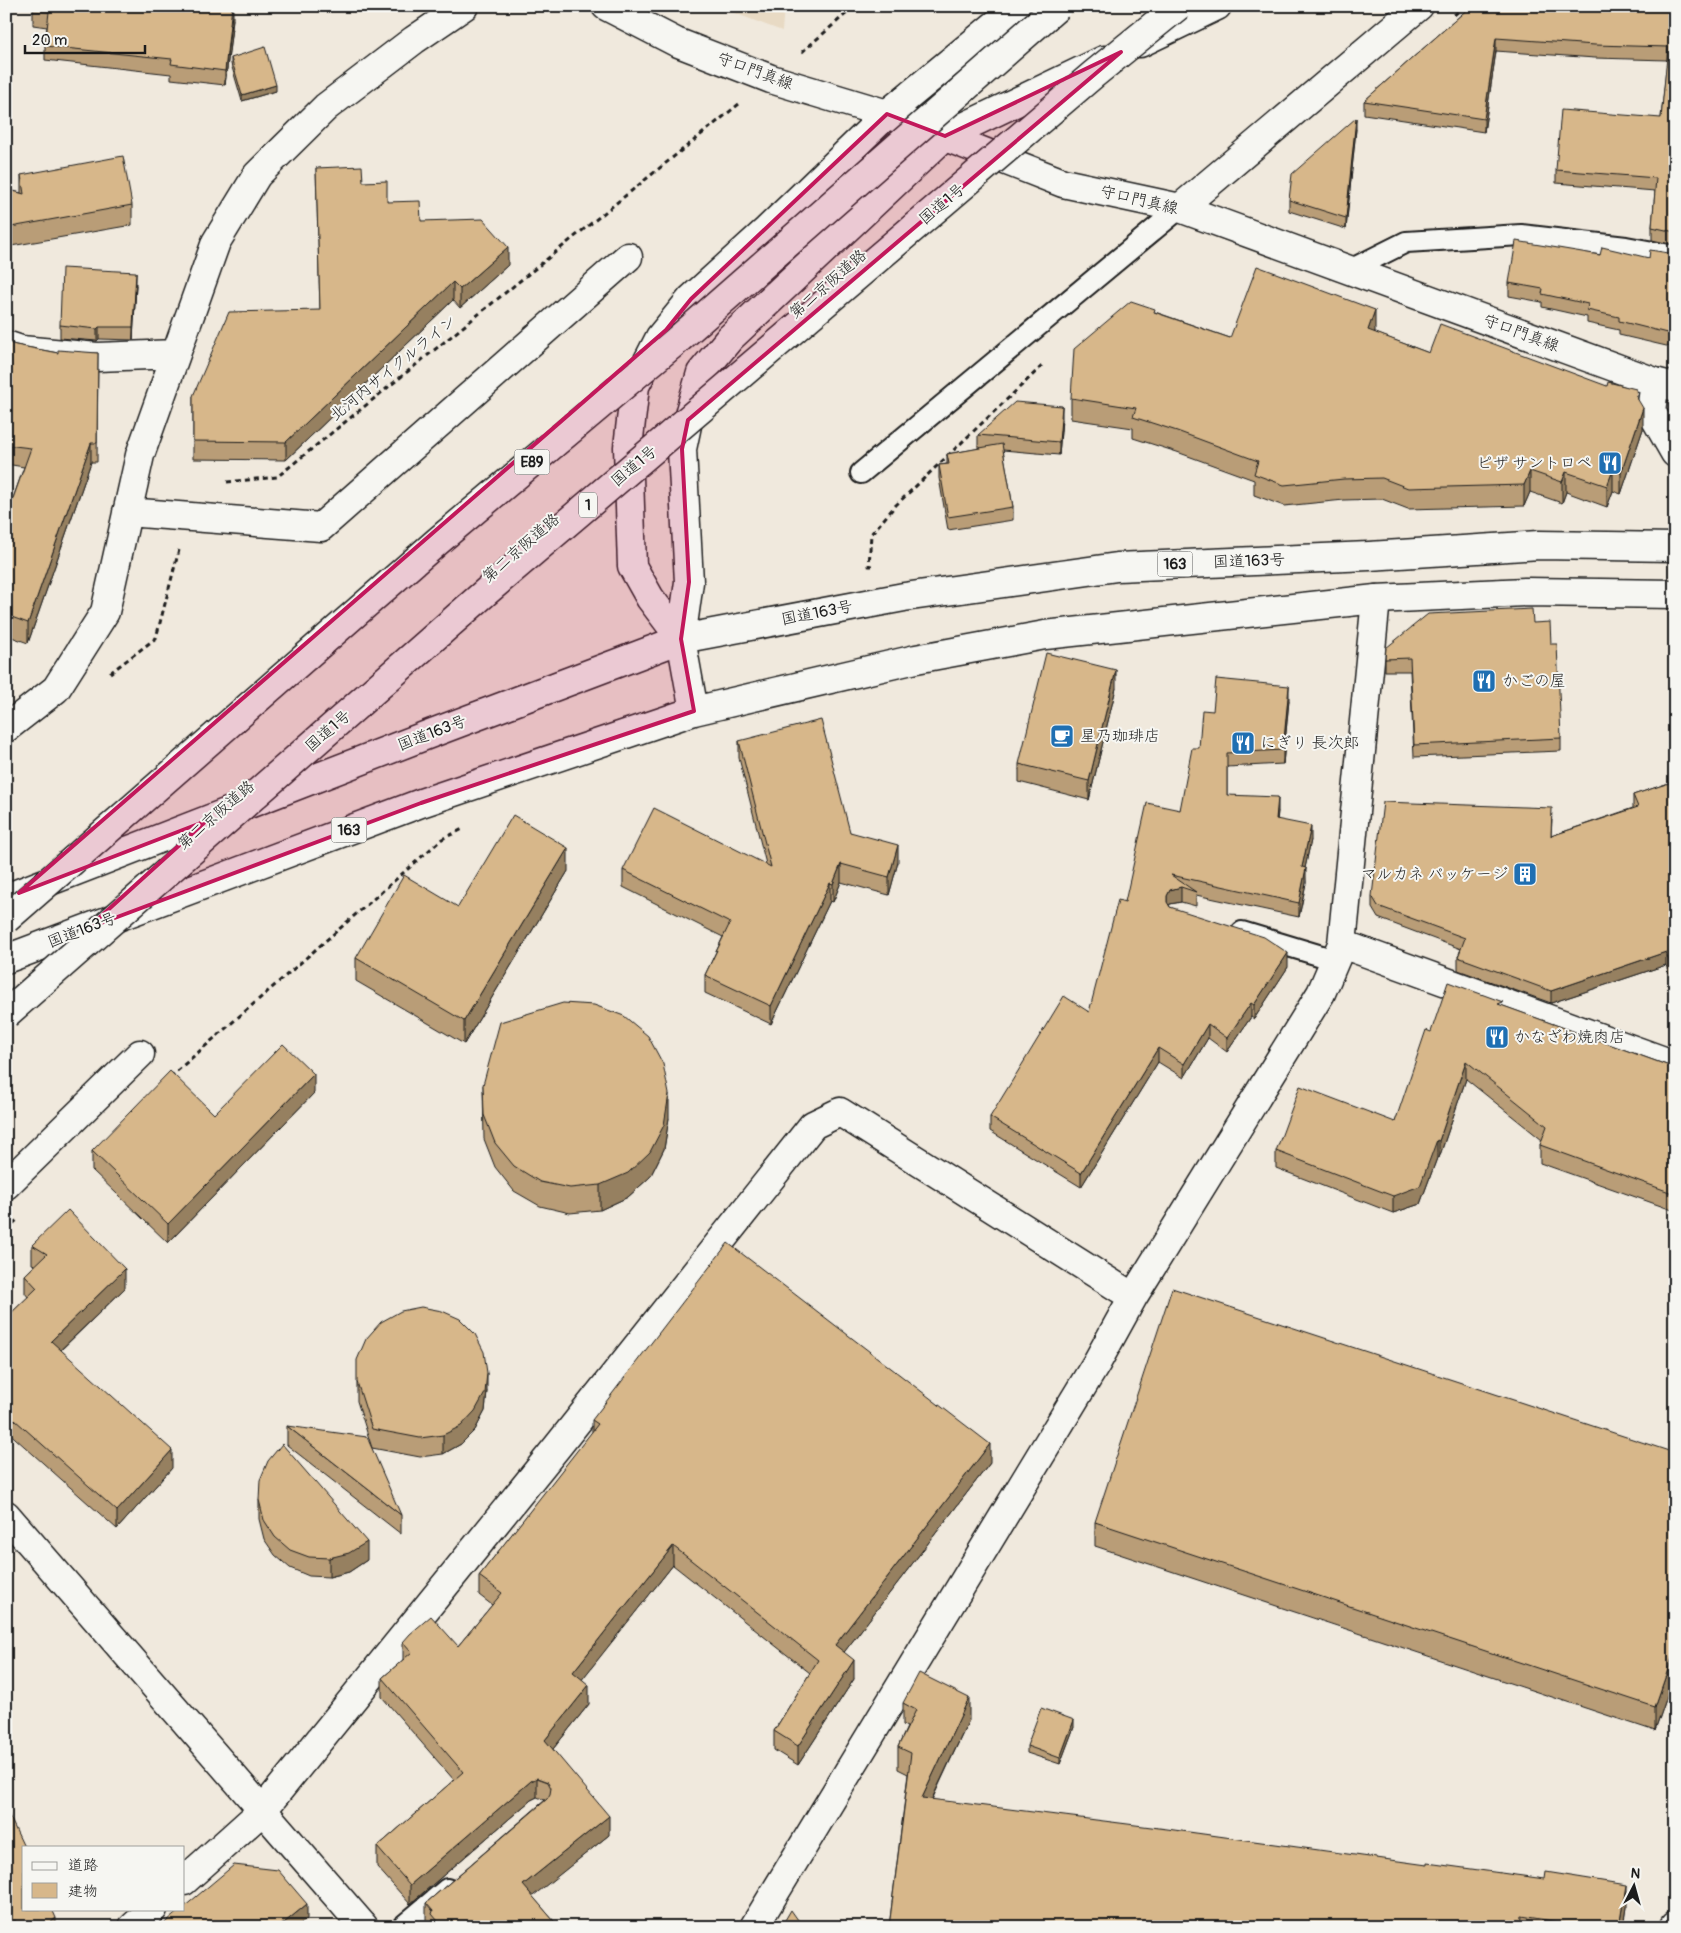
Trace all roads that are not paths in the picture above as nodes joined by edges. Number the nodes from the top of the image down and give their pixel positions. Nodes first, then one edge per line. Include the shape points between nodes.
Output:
1 (464, 6) edge
2 (606, 6) edge
3 (1015, 6) edge
4 (1038, 6) edge
5 (1058, 6) edge
6 (1156, 6) edge
7 (1178, 6) edge
8 (1218, 6) edge
9 (1419, 6) edge
10 (888, 114) junction
11 (945, 136) junction
12 (1180, 208) junction
13 (1675, 256) edge
14 (628, 257) dead end
15 (1350, 270) junction
16 (6, 346) edge
17 (176, 354) junction
18 (1665, 384) edge
19 (1675, 453) edge
20 (861, 473) dead end
21 (127, 512) junction
22 (1675, 547) edge
23 (1675, 594) edge
24 (1376, 600) junction
25 (681, 639) junction
26 (694, 711) junction
27 (6, 728) edge
28 (6, 898) edge
29 (6, 905) edge
30 (6, 919) edge
31 (1224, 927) edge
32 (1339, 952) junction
33 (6, 959) edge
34 (6, 1000) edge
35 (6, 1014) edge
36 (140, 1054) dead end
37 (1675, 1065) edge
38 (6, 1185) edge
39 (1133, 1297) junction
40 (6, 1515) edge
41 (262, 1811) junction
42 (460, 1877) edge
43 (185, 1880) edge
44 (152, 1910) edge
45 (133, 1927) edge
46 (364, 1927) edge
47 (402, 1927) edge
48 (754, 1927) edge

1 - 17 main road via 326,106 257,175 216,242
2 - 10 main road, 守口門真線 via 676,42 771,79
3 - 10 main road
4 - 29 main road
5 - 30 main road, E89, bridge
6 - 34 main road, 第二京阪道路 via 1080,67 481,583
7 - 35 main road, 国道1号 / 1, bridge via 487,591
8 - 11 main road
9 - 12 main road
10 - 11 main road, 守口門真線
10 - 25 main road via 691,299 660,337 635,386 628,447 632,566 650,598
11 - 12 main road, 守口門真線 via 1063,183
11 - 25 main road via 730,338 701,373 682,449 688,582
12 - 15 main road, 守口門真線
12 - 20 lane
13 - 15 lane via 1626,247 1521,236 1406,242
14 - 21 main road via 321,527
15 - 18 main road, 守口門真線
16 - 17 main road via 97,357
17 - 21 main road via 140,455
18 - 19 main road via 1651,410
21 - 27 main road via 105,612 56,689
22 - 25 main road, 国道163号 / 163 via 1539,545 1117,567 904,597
23 - 24 main road, 国道163号 / 163 via 1525,592
24 - 26 main road, 国道163号 / 163 via 1045,635 916,659
24 - 32 main road
25 - 26 main road
25 - 28 main road, 国道163号 / 163
26 - 33 main road, 国道163号 / 163 via 421,803
31 - 32 lane
32 - 37 main road
32 - 39 main road via 1321,993
36 - 38 main road
39 - 41 main road via 840,1112 813,1125
39 - 48 main road via 1091,1372
40 - 41 main road
41 - 43 main road
41 - 46 main road
42 - 47 lane
44 - 45 main road

